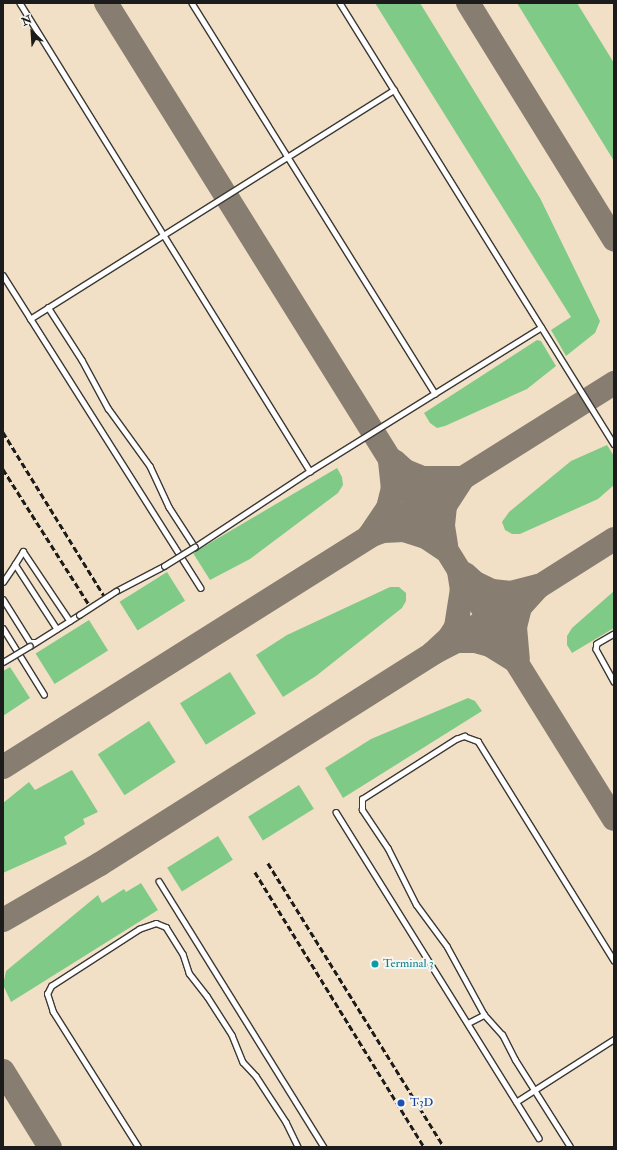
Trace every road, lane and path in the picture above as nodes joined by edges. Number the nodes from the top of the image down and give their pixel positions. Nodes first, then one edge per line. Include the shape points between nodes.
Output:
1 (20, 3) edge
2 (192, 3) edge
3 (340, 3) edge
4 (394, 90) junction
5 (287, 157) junction
6 (164, 234) junction
7 (3, 275) edge
8 (48, 307) junction
9 (30, 319) junction
10 (541, 327) junction
11 (435, 394) junction
12 (614, 444) edge
13 (310, 471) junction
14 (195, 546) junction
15 (15, 564) junction
16 (3, 582) edge
17 (201, 588) dead end
18 (3, 599) edge
19 (70, 621) junction
20 (3, 628) edge
21 (57, 629) junction
22 (614, 634) edge
23 (36, 642) junction
24 (3, 662) edge
25 (614, 681) edge
26 (44, 694) dead end
27 (336, 812) dead end
28 (159, 881) dead end
29 (614, 960) edge
30 (484, 1015) junction
31 (468, 1023) junction
32 (614, 1039) edge
33 (533, 1090) junction
34 (516, 1102) junction
35 (539, 1138) dead end
36 (138, 1147) edge
37 (298, 1147) edge
38 (324, 1147) edge
39 (570, 1147) edge

1 - 6 lane
2 - 5 lane
3 - 4 lane
4 - 5 lane
4 - 10 lane
5 - 6 lane
5 - 11 lane
6 - 8 lane
6 - 13 lane
7 - 9 lane
8 - 9 lane
8 - 14 lane via 82,360 108,408 150,466 169,507
9 - 17 lane
10 - 11 lane
10 - 12 lane
11 - 13 lane
13 - 14 lane
14 - 19 lane, bridge
15 - 16 lane
15 - 19 lane via 23,551
15 - 21 lane
18 - 23 lane via 30,642
19 - 21 lane
20 - 26 lane
21 - 23 lane
22 - 25 lane via 597,644 596,649
23 - 24 lane, bridge
27 - 31 lane
28 - 38 lane
29 - 30 lane via 478,741 464,736 366,796 360,803 388,849 416,905 447,947
30 - 31 lane
30 - 33 lane via 502,1035
31 - 34 lane
32 - 33 lane
33 - 34 lane
33 - 39 lane
34 - 35 lane
36 - 37 lane via 54,1012 47,994 51,986 139,929 156,923 166,927 183,954 189,973 212,1002 232,1035 243,1062 273,1102 294,1135

